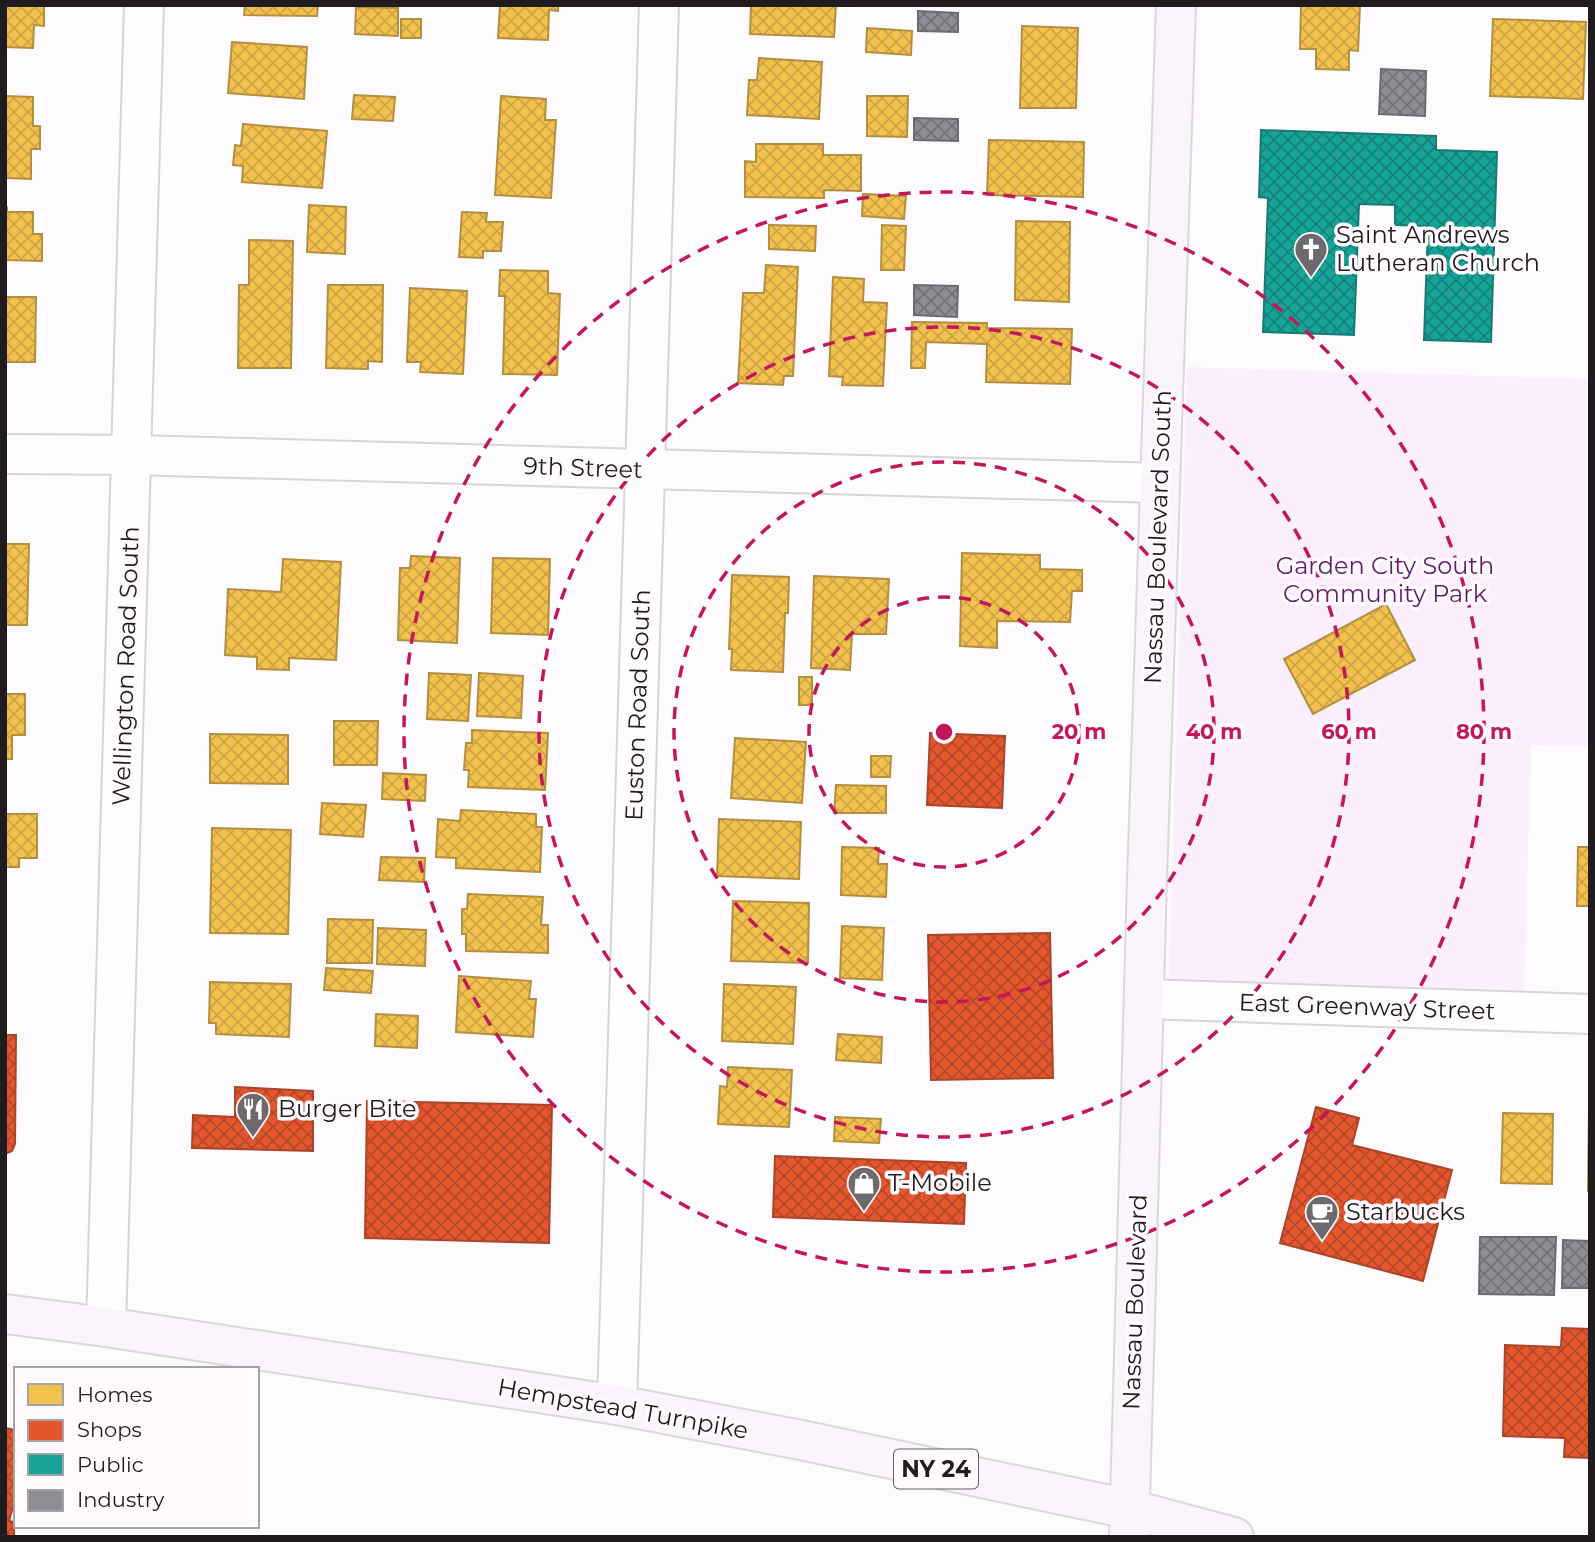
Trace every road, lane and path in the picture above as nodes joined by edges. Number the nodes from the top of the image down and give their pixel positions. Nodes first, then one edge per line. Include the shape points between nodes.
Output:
1 (145, 5) edge
2 (659, 5) edge
3 (1175, 5) edge
4 (5, 454) edge
5 (132, 455) junction
6 (645, 470) junction
7 (1160, 483) junction
8 (1144, 999) junction
9 (1590, 1014) edge
10 (1142, 1068) joint
11 (5, 1314) edge
12 (106, 1327) junction
13 (617, 1405) junction
14 (1129, 1523) edge
15 (1234, 1537) edge

1 - 5 street, Wellington Road South
2 - 6 street, Euston Road South
3 - 7 main road, Nassau Boulevard South
4 - 5 street, 9th Street
5 - 6 street, 9th Street
5 - 12 street, Wellington Road South
6 - 7 street, 9th Street
6 - 13 street, Euston Road South
7 - 8 main road, Nassau Boulevard South
8 - 9 street, East Greenway Street
8 - 10 main road, Nassau Boulevard South
10 - 14 main road, Nassau Boulevard
11 - 12 main road, Hempstead Turnpike / NY 24
12 - 13 main road, Hempstead Turnpike / NY 24
13 - 14 main road, Hempstead Turnpike / NY 24 via 801,1440
14 - 15 main road, Hempstead Turnpike / NY 24

